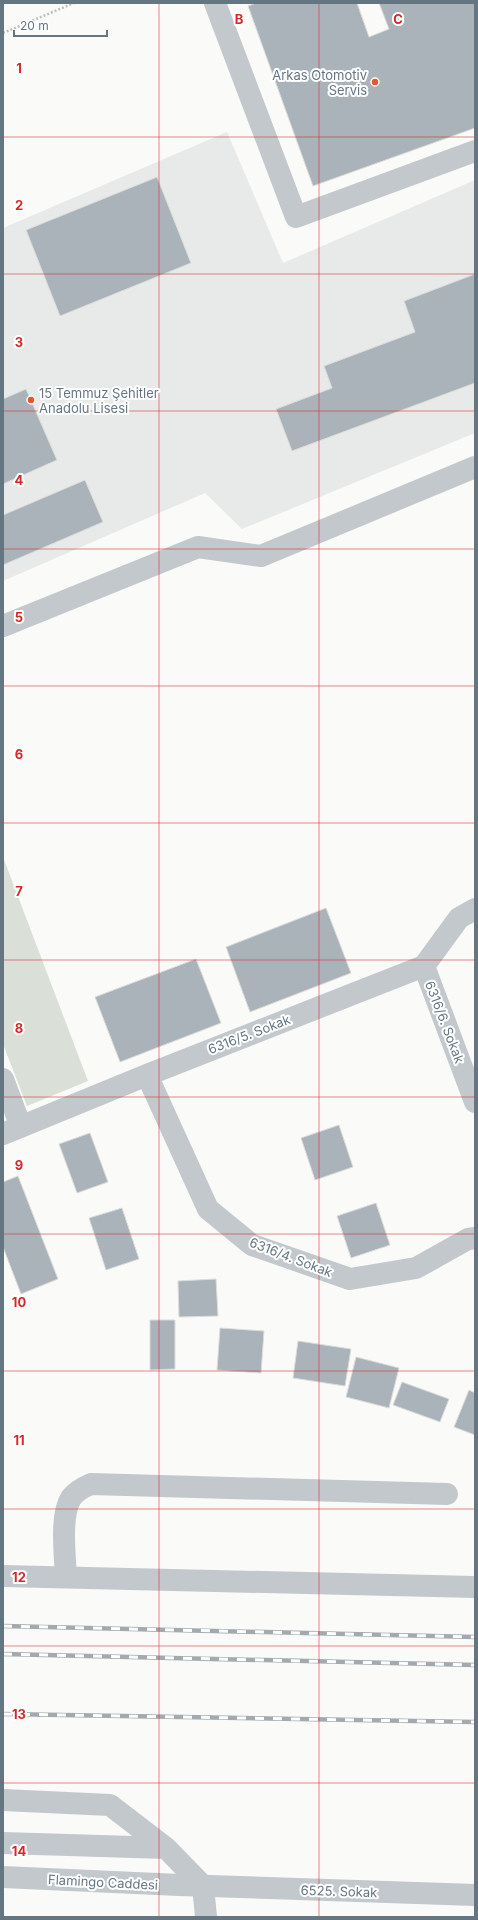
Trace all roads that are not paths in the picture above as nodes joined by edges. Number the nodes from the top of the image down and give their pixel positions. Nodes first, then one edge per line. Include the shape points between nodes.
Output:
1 (215, 3) edge
2 (475, 151) edge
3 (475, 467) edge
4 (3, 626) edge
5 (475, 909) edge
6 (424, 966) junction
7 (147, 1075) junction
8 (3, 1079) edge
9 (475, 1102) edge
10 (12, 1130) edge
11 (475, 1238) edge
12 (447, 1494) dead end
13 (3, 1576) edge
14 (66, 1577) junction
15 (475, 1586) edge
16 (3, 1800) edge
17 (3, 1843) edge
18 (166, 1848) junction
19 (3, 1877) edge
20 (203, 1886) junction
21 (475, 1895) edge
22 (206, 1917) edge

1 - 2 street via 296,217
3 - 4 street via 261,556 198,547
5 - 6 street via 459,918
6 - 7 street, 6316/5. Sokak
6 - 9 street, 6316/6. Sokak
7 - 10 street, 6316/5. Sokak
7 - 11 street, 6316/4. Sokak via 208,1209 252,1244 350,1279 416,1268 468,1239
8 - 10 street
12 - 14 street via 91,1484 72,1496 67,1506
13 - 14 street
14 - 15 street
16 - 18 street via 110,1805
17 - 18 street
18 - 20 street
19 - 20 street, Flamingo Caddesi
20 - 21 street, 6525. Sokak
20 - 22 street

